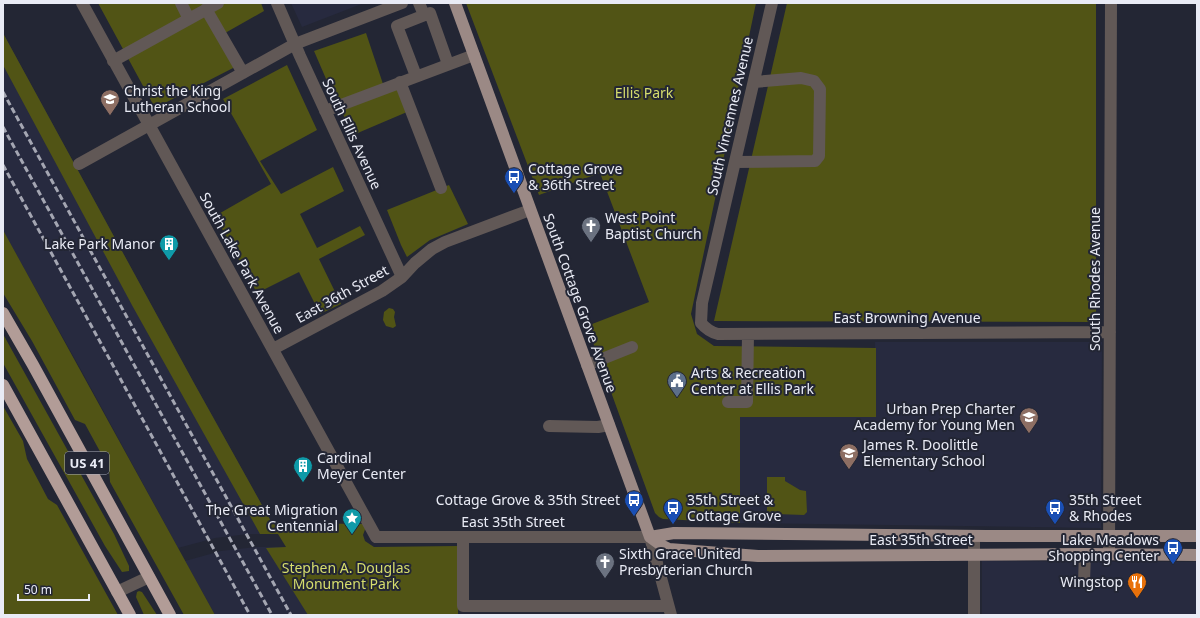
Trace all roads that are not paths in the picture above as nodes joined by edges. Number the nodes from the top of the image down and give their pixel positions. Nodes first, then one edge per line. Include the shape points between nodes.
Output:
1 (82, 3) edge
2 (181, 3) edge
3 (218, 3) edge
4 (277, 3) edge
5 (402, 3) edge
6 (419, 3) edge
7 (455, 3) edge
8 (772, 3) edge
9 (1111, 3) edge
10 (206, 9) junction
11 (424, 15) junction
12 (189, 19) junction
13 (295, 44) junction
14 (474, 55) junction
15 (113, 61) junction
16 (448, 64) junction
17 (243, 73) junction
18 (416, 76) junction
19 (400, 82) junction
20 (754, 82) junction
21 (325, 111) junction
22 (149, 126) junction
23 (735, 162) junction
24 (79, 164) dead end
25 (441, 188) dead end
26 (530, 210) junction
27 (402, 277) junction
28 (3, 313) edge
29 (705, 329) joint
30 (1110, 332) junction
31 (748, 334) junction
32 (632, 347) dead end
33 (273, 349) junction
34 (587, 365) junction
35 (3, 384) edge
36 (728, 402) dead end
37 (609, 425) junction
38 (549, 426) dead end
39 (462, 536) junction
40 (974, 536) junction
41 (1109, 536) junction
42 (1197, 536) edge
43 (376, 537) joint
44 (650, 537) junction
45 (1085, 554) junction
46 (1109, 554) junction
47 (974, 555) junction
48 (1197, 555) edge
49 (149, 577) junction
50 (1084, 581) dead end
51 (117, 592) junction
52 (670, 610) edge
53 (130, 615) edge
54 (170, 615) edge
55 (974, 615) edge

1 - 15 street, South Lake Park Avenue
2 - 12 street
3 - 10 street
4 - 13 street, South Ellis Avenue
5 - 13 street
6 - 11 street
7 - 14 main road, South Cottage Grove Avenue
8 - 20 street, South Vincennes Avenue
9 - 30 street, South Rhodes Avenue
10 - 12 street
10 - 17 street
11 - 16 street via 430,13
11 - 18 street via 397,26
12 - 15 street
13 - 17 street
13 - 21 street, South Ellis Avenue
14 - 16 street
14 - 26 main road, South Cottage Grove Avenue
15 - 22 street, South Lake Park Avenue
16 - 18 street
17 - 22 street
18 - 19 street
19 - 21 street
19 - 25 street
20 - 23 street, South Vincennes Avenue
20 - 23 street via 801,78 814,81 820,89 819,156 815,161
21 - 27 street, South Ellis Avenue
22 - 24 street
22 - 33 street, South Lake Park Avenue
23 - 29 street, South Vincennes Avenue via 702,303 700,323
26 - 27 street, East 36th Street via 445,242 432,249
26 - 34 main road, South Cottage Grove Avenue
27 - 33 street, East 36th Street via 382,291
28 - 49 highway, US 41
29 - 31 street, East Browning Avenue via 718,334
30 - 31 street, East Browning Avenue
30 - 41 street, South Rhodes Avenue
31 - 36 street via 747,402
32 - 34 street
33 - 43 street, South Lake Park Avenue
34 - 37 main road, South Cottage Grove Avenue
35 - 51 highway, US 41
37 - 38 street
37 - 44 main road, South Cottage Grove Avenue
39 - 43 street, East 35th Street
39 - 44 street, East 35th Street
39 - 52 street via 463,606
40 - 41 main road, East 35th Street
40 - 44 main road, East 35th Street via 674,533
40 - 47 street
41 - 42 main road, East 35th Street
41 - 46 street, South Rhodes Avenue
44 - 47 main road, East 35th Street via 669,549 736,555
44 - 52 street, South Cottage Grove Avenue
45 - 46 main road, East 35th Street
45 - 47 main road, East 35th Street
45 - 50 street
46 - 48 main road, East 35th Street
47 - 55 street
49 - 51 street
49 - 54 highway, US 41
51 - 53 highway, US 41

